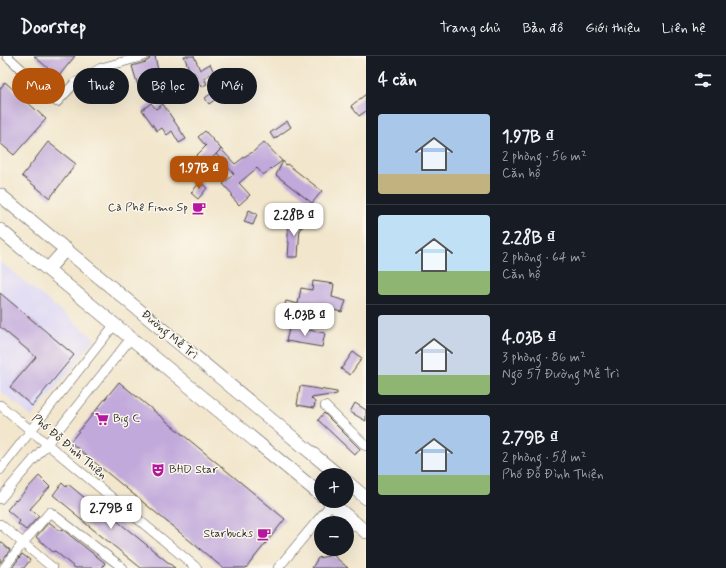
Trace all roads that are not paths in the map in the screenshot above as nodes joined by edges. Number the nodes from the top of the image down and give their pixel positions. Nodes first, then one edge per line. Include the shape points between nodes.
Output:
1 (7, 56) edge
2 (144, 56) edge
3 (0, 195) edge
4 (0, 230) edge
5 (66, 249) junction
6 (48, 269) junction
7 (115, 324) junction
8 (131, 338) junction
9 (0, 405) edge
10 (325, 406) dead end
11 (31, 431) junction
12 (48, 444) junction
13 (366, 446) edge
14 (330, 468) edge
15 (0, 470) edge
16 (354, 488) edge
17 (314, 489) edge
18 (366, 498) edge
19 (0, 499) edge
20 (325, 508) edge
21 (337, 508) edge
22 (0, 524) edge
23 (366, 532) edge
24 (23, 543) junction
25 (4, 568) edge
26 (53, 568) edge
27 (123, 568) edge
28 (197, 568) edge
29 (278, 568) edge

1 - 2 street via 57,102 75,83 101,68
3 - 5 main road, Đường Mễ Trì
4 - 6 main road
5 - 6 main road
5 - 14 main road, Đường Mễ Trì
6 - 7 main road
7 - 8 main road
7 - 11 street
8 - 12 street
8 - 17 main road
9 - 11 street, Phố Đỗ Đình Thiện
10 - 13 street
11 - 12 street, Phố Đỗ Đình Thiện
11 - 15 street
12 - 19 street
12 - 28 street, Phố Đỗ Đình Thiện
16 - 18 main road
20 - 29 street
21 - 23 main road
22 - 24 street
24 - 25 street
24 - 26 street
24 - 27 street via 50,512

